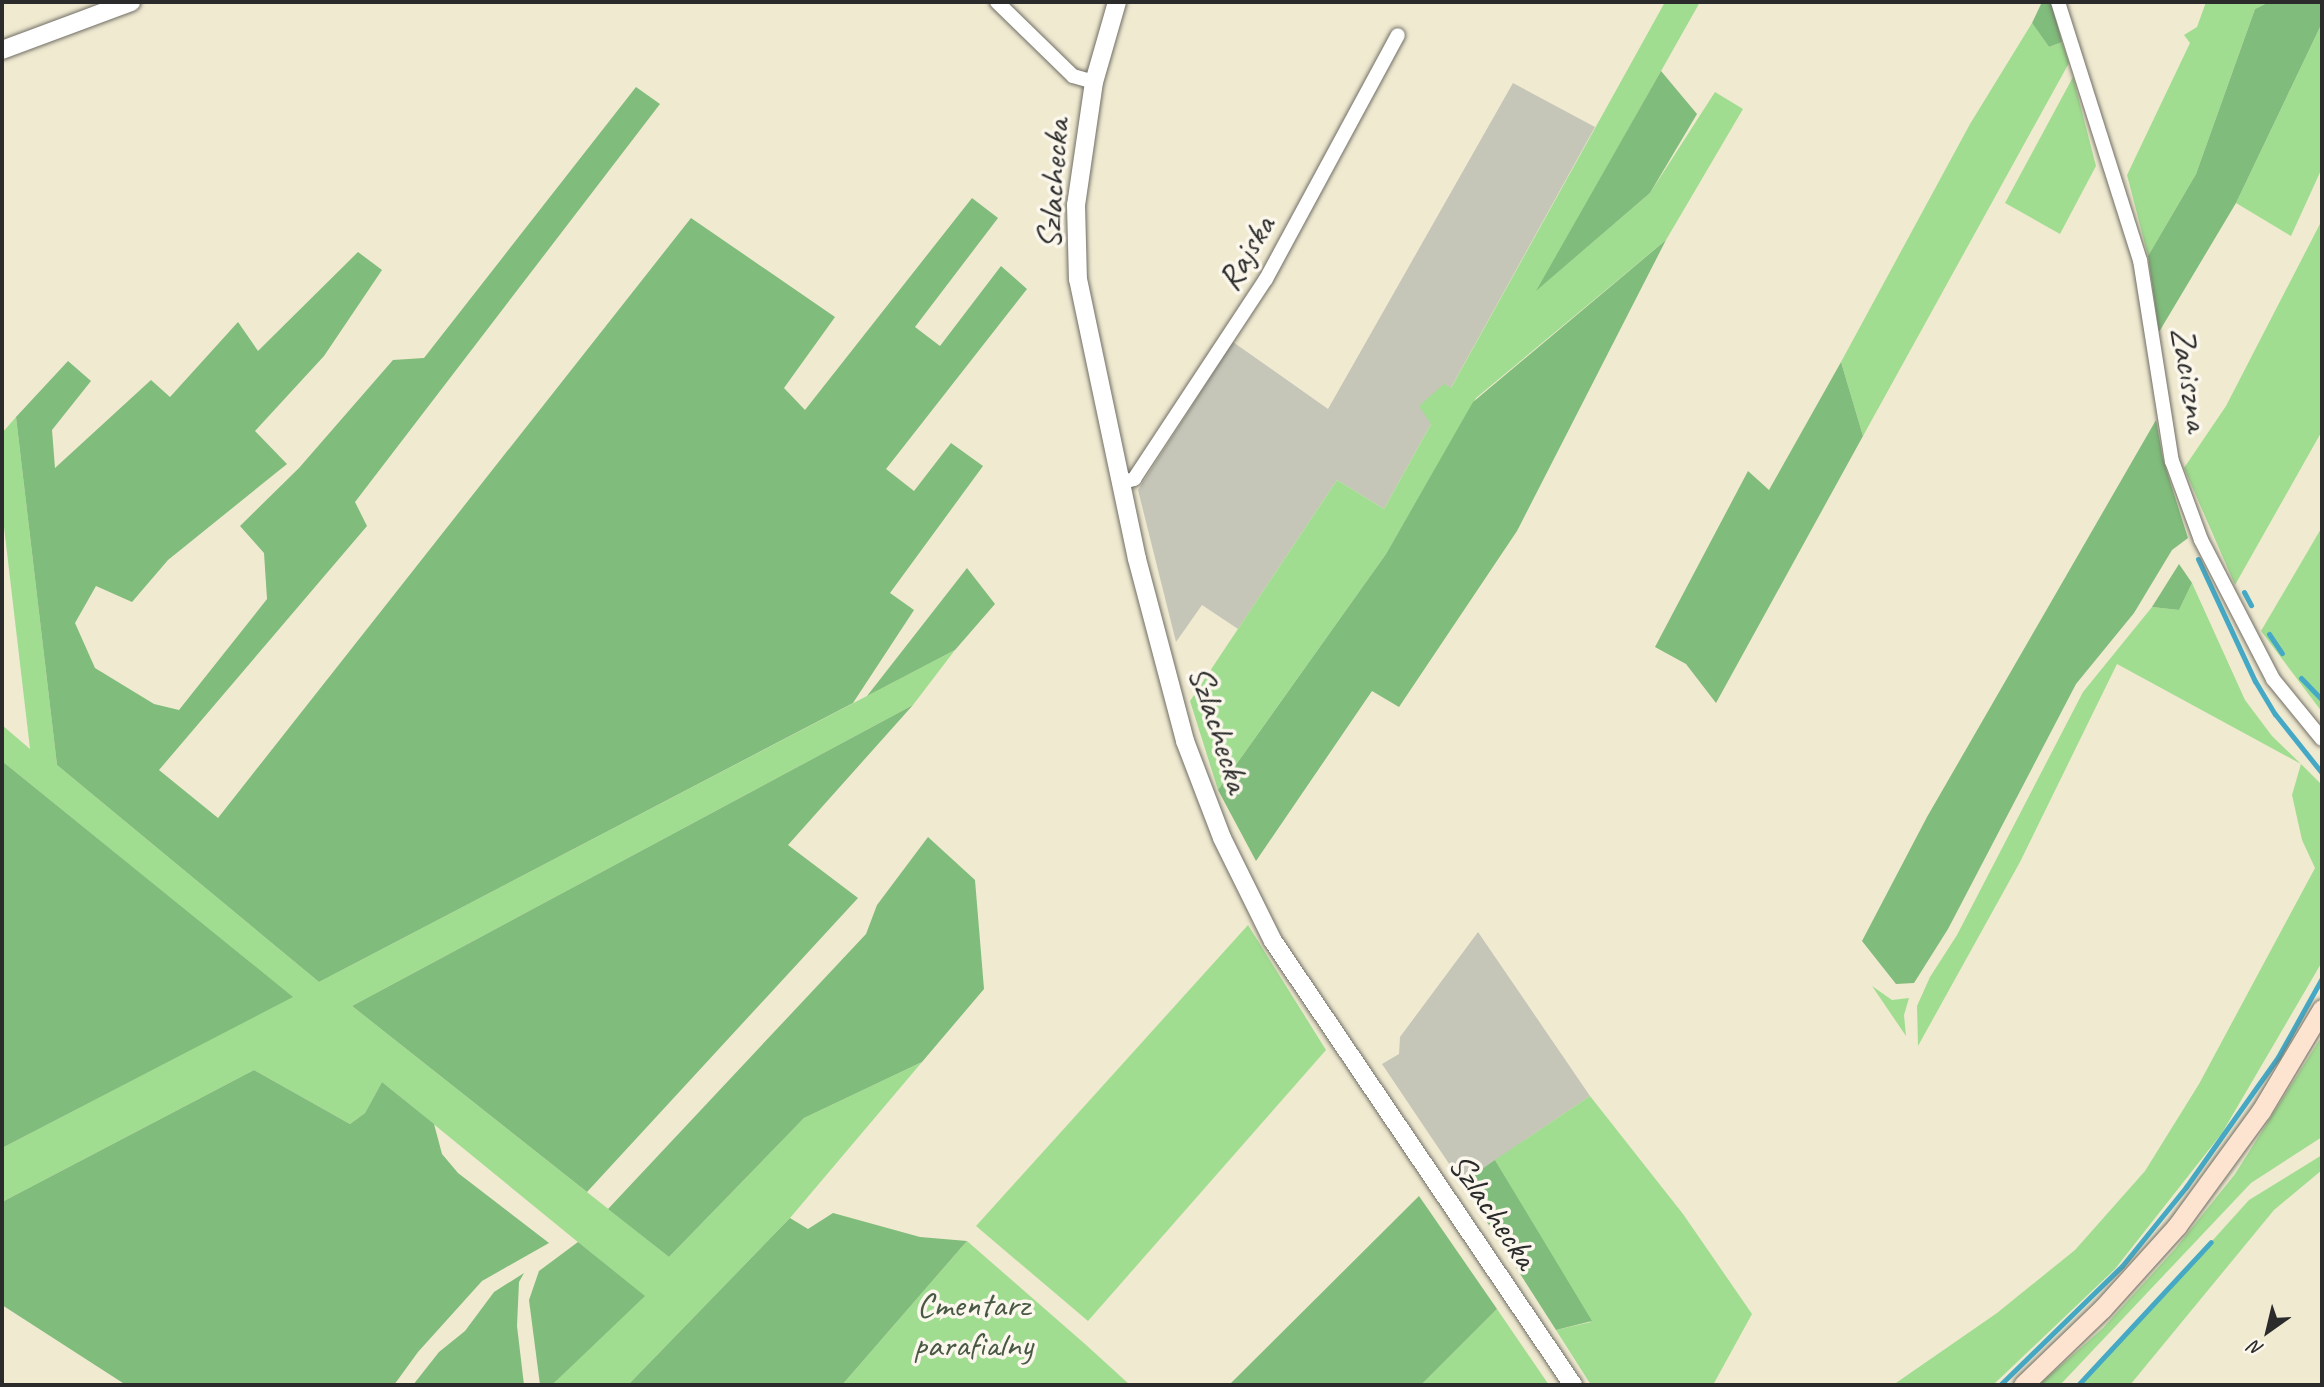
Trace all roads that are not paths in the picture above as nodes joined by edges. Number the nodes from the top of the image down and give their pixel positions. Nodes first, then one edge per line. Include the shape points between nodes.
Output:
1 (131, 2) edge
2 (997, 2) edge
3 (1117, 2) edge
4 (2058, 2) edge
5 (1398, 35) dead end
6 (2, 50) edge
7 (1094, 82) junction
8 (1120, 483) junction
9 (2322, 739) edge
10 (2322, 1009) edge
11 (1573, 1385) edge
12 (2023, 1385) edge

1 - 6 street
2 - 7 street via 1073,76
3 - 7 street, Szlachecka
4 - 9 street, Zaciszna via 2140,260 2172,461 2201,540 2273,679
5 - 8 street, Rajska via 1266,279 1134,479
7 - 8 street, Szlachecka via 1076,205 1078,279
8 - 11 street, Szlachecka via 1185,741 1244,885 1273,941
10 - 12 main road via 2261,1111 2177,1226 2102,1310

